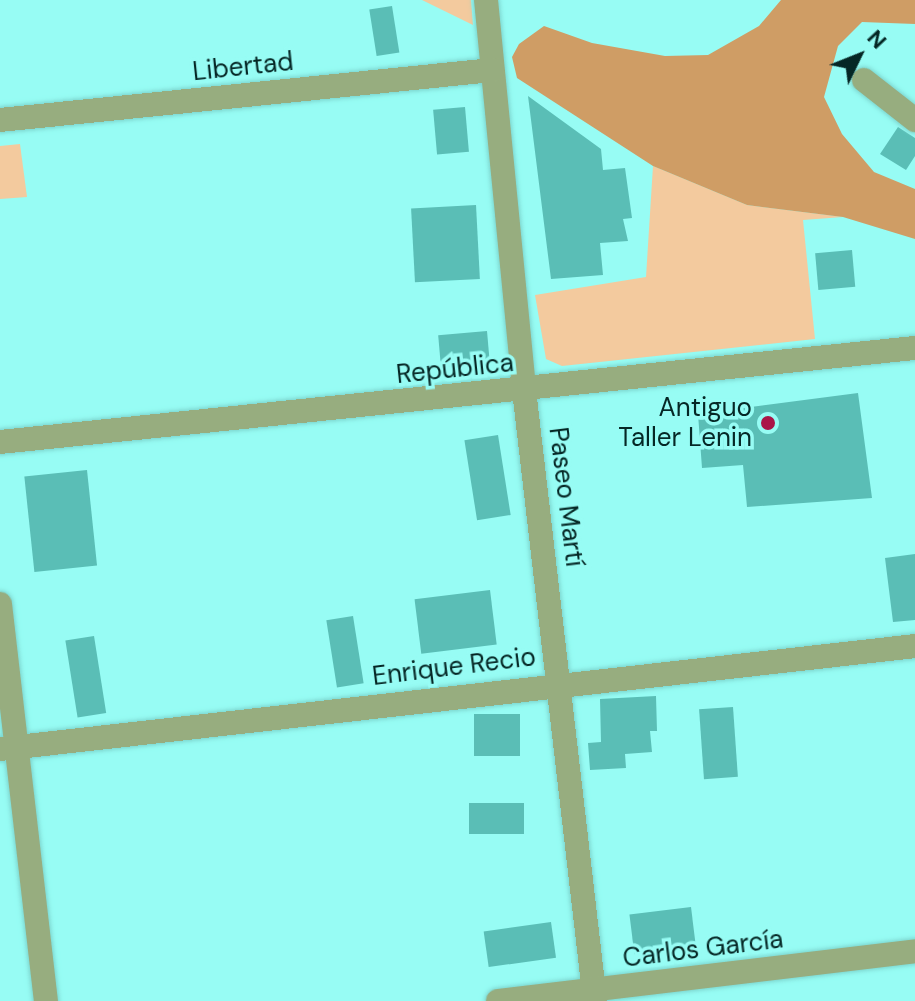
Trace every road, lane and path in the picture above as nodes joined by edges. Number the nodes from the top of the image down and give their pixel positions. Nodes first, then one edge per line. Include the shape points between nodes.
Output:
1 (486, 0) edge
2 (492, 70) junction
3 (864, 80) dead end
4 (0, 120) edge
5 (915, 120) edge
6 (915, 348) edge
7 (524, 390) junction
8 (0, 442) edge
9 (0, 604) edge
10 (915, 646) edge
11 (560, 683) junction
12 (9, 748) edge
13 (915, 951) edge
14 (595, 996) edge
15 (46, 1001) edge
16 (498, 1001) edge

1 - 2 street, Paseo Martí
2 - 4 street, Libertad
2 - 7 street, Paseo Martí
3 - 5 street
6 - 7 street, República
7 - 8 street, República
7 - 11 street, Paseo Martí
9 - 12 street
10 - 11 street, Enrique Recio
11 - 12 street, Enrique Recio
11 - 14 street, Paseo Martí
12 - 15 street
13 - 14 street, Carlos García
14 - 16 street, Carlos García

